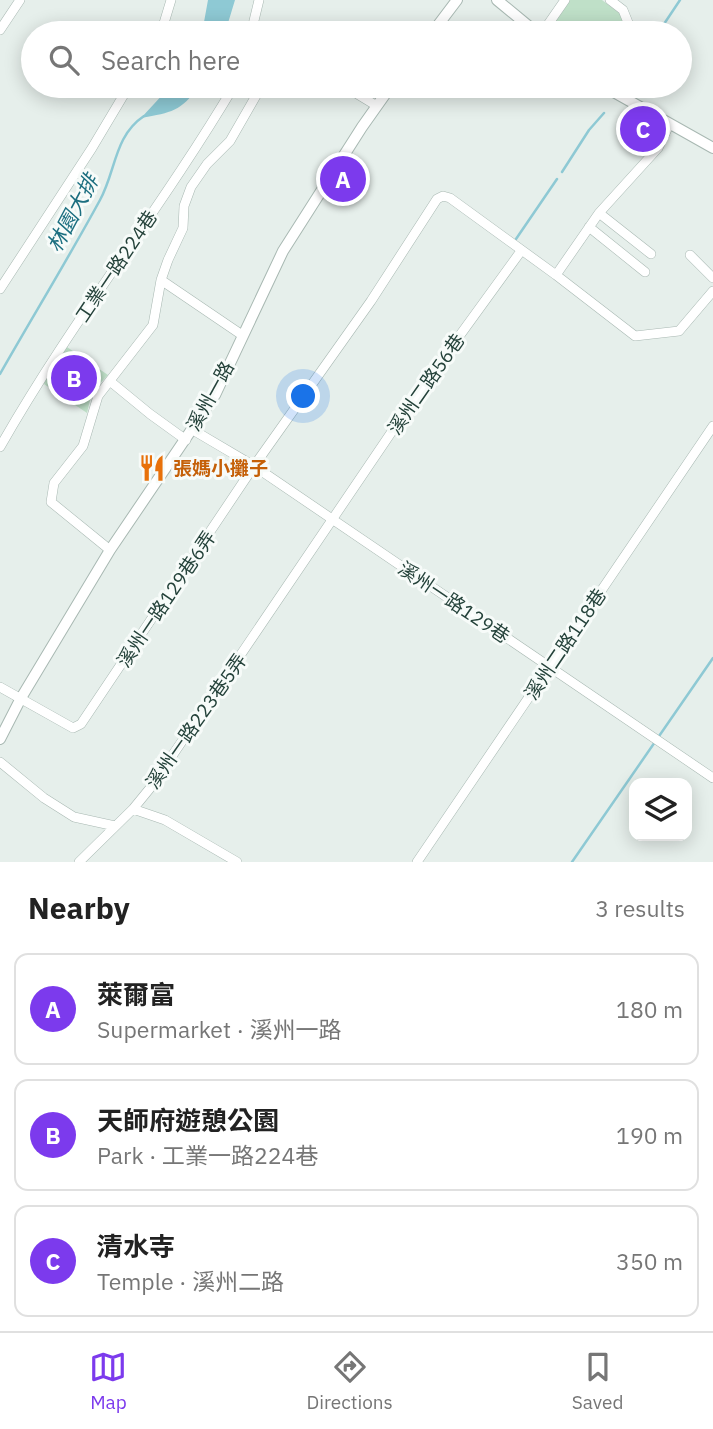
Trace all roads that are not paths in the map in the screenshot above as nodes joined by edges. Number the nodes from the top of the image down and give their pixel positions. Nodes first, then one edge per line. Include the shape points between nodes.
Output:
1 (20, 0) edge
2 (171, 0) edge
3 (260, 0) edge
4 (457, 0) edge
5 (496, 0) edge
6 (565, 0) edge
7 (610, 0) edge
8 (165, 21) edge
9 (254, 21) edge
10 (441, 21) edge
11 (524, 21) edge
12 (549, 21) edge
13 (628, 21) edge
14 (0, 30) edge
15 (122, 98) edge
16 (226, 98) edge
17 (254, 98) edge
18 (364, 98) edge
19 (383, 98) edge
20 (624, 98) edge
21 (377, 106) junction
22 (670, 125) junction
23 (713, 148) edge
24 (599, 213) junction
25 (589, 227) junction
26 (521, 251) junction
27 (651, 254) dead end
28 (690, 255) dead end
29 (645, 272) dead end
30 (556, 275) junction
31 (713, 278) edge
32 (162, 280) junction
33 (0, 289) edge
34 (713, 291) edge
35 (242, 335) junction
36 (111, 382) junction
37 (713, 426) edge
38 (189, 435) junction
39 (0, 447) edge
40 (254, 466) junction
41 (334, 520) junction
42 (110, 550) junction
43 (257, 633) joint
44 (549, 667) junction
45 (0, 687) edge
46 (21, 698) junction
47 (0, 739) edge
48 (0, 762) edge
49 (713, 778) edge
50 (133, 809) junction
51 (115, 826) junction
52 (79, 862) edge
53 (237, 862) edge
54 (417, 862) edge

1 - 14 street
2 - 8 street
3 - 9 street
4 - 10 street
5 - 11 street
6 - 12 street
7 - 13 street
15 - 33 street
16 - 39 street, 工業一路224巷
17 - 32 street via 230,141 191,187 183,228
18 - 21 street
19 - 21 street, 溪州一路
20 - 22 street
21 - 35 street, 溪州一路 via 283,251
22 - 23 street
22 - 24 street via 657,148
24 - 25 street
24 - 27 street
25 - 29 street
25 - 30 street
26 - 30 street
26 - 40 street via 450,198 437,200
26 - 41 street, 溪州二路56巷 via 418,393
28 - 31 street
30 - 34 street via 635,336 679,331
32 - 35 street
32 - 36 street via 153,325
35 - 38 street, 溪州一路 via 215,395
36 - 38 street, 溪州一路129巷 via 150,414
36 - 42 street via 98,396 83,446 61,472 51,493 57,508
37 - 44 street, 溪州二路118巷
38 - 40 street, 溪州一路129巷
38 - 42 street, 溪州一路
40 - 41 street, 溪州一路129巷
40 - 46 street, 溪州一路129巷6弄 via 81,724 73,728
41 - 43 street, 溪州二路56巷
41 - 44 street, 溪州一路129巷
42 - 46 street, 溪州一路
43 - 50 street, 溪州一路223巷5弄
44 - 49 street, 溪州一路129巷
44 - 54 street, 溪州二路118巷
45 - 46 street
46 - 47 street, 溪州一路
48 - 51 street via 74,817
50 - 51 street, 溪州一路223巷5弄
50 - 53 street via 165,820
51 - 52 street, 溪州一路223巷5弄

